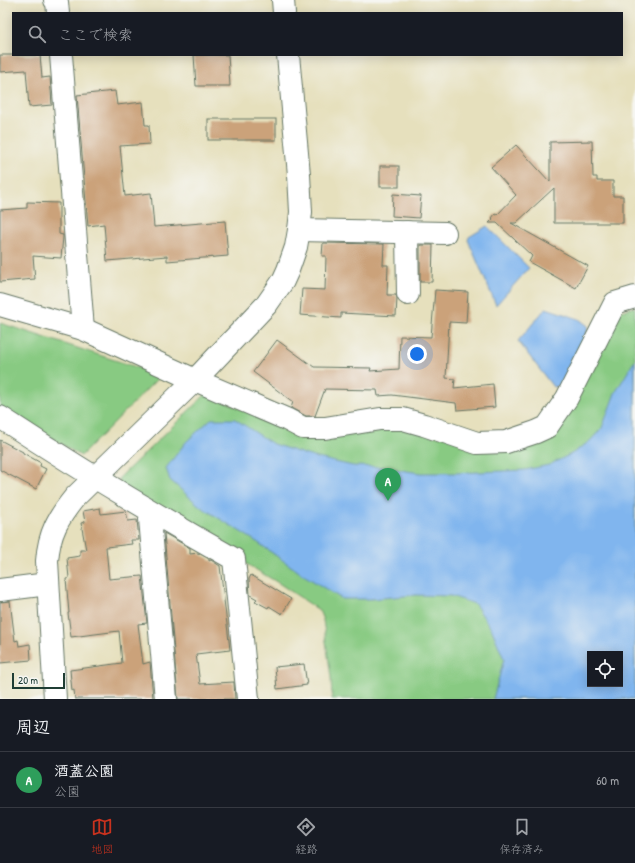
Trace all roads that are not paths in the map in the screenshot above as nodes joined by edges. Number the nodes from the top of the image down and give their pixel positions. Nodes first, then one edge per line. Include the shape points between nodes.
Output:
1 (55, 0) edge
2 (283, 0) edge
3 (58, 12) edge
4 (284, 12) edge
5 (62, 56) edge
6 (288, 56) edge
7 (299, 230) junction
8 (407, 232) junction
9 (445, 233) dead end
10 (408, 294) dead end
11 (635, 297) edge
12 (0, 305) edge
13 (83, 329) junction
14 (195, 380) junction
15 (0, 417) edge
16 (95, 477) junction
17 (153, 513) junction
18 (48, 584) junction
19 (0, 590) edge
20 (55, 699) edge
21 (166, 699) edge
22 (248, 699) edge

1 - 3 street
2 - 4 street
5 - 13 street
6 - 7 street via 301,200
7 - 8 street
7 - 14 street via 292,261 275,294
8 - 9 street
8 - 10 street
11 - 14 street via 615,303 567,398 547,427 506,442 477,442 403,420 303,428
12 - 13 street
13 - 14 street
14 - 16 street
15 - 16 street
16 - 17 street
16 - 18 street via 65,509 53,530 48,553
17 - 21 street via 150,519
17 - 22 street via 234,559
18 - 19 street
18 - 20 street

